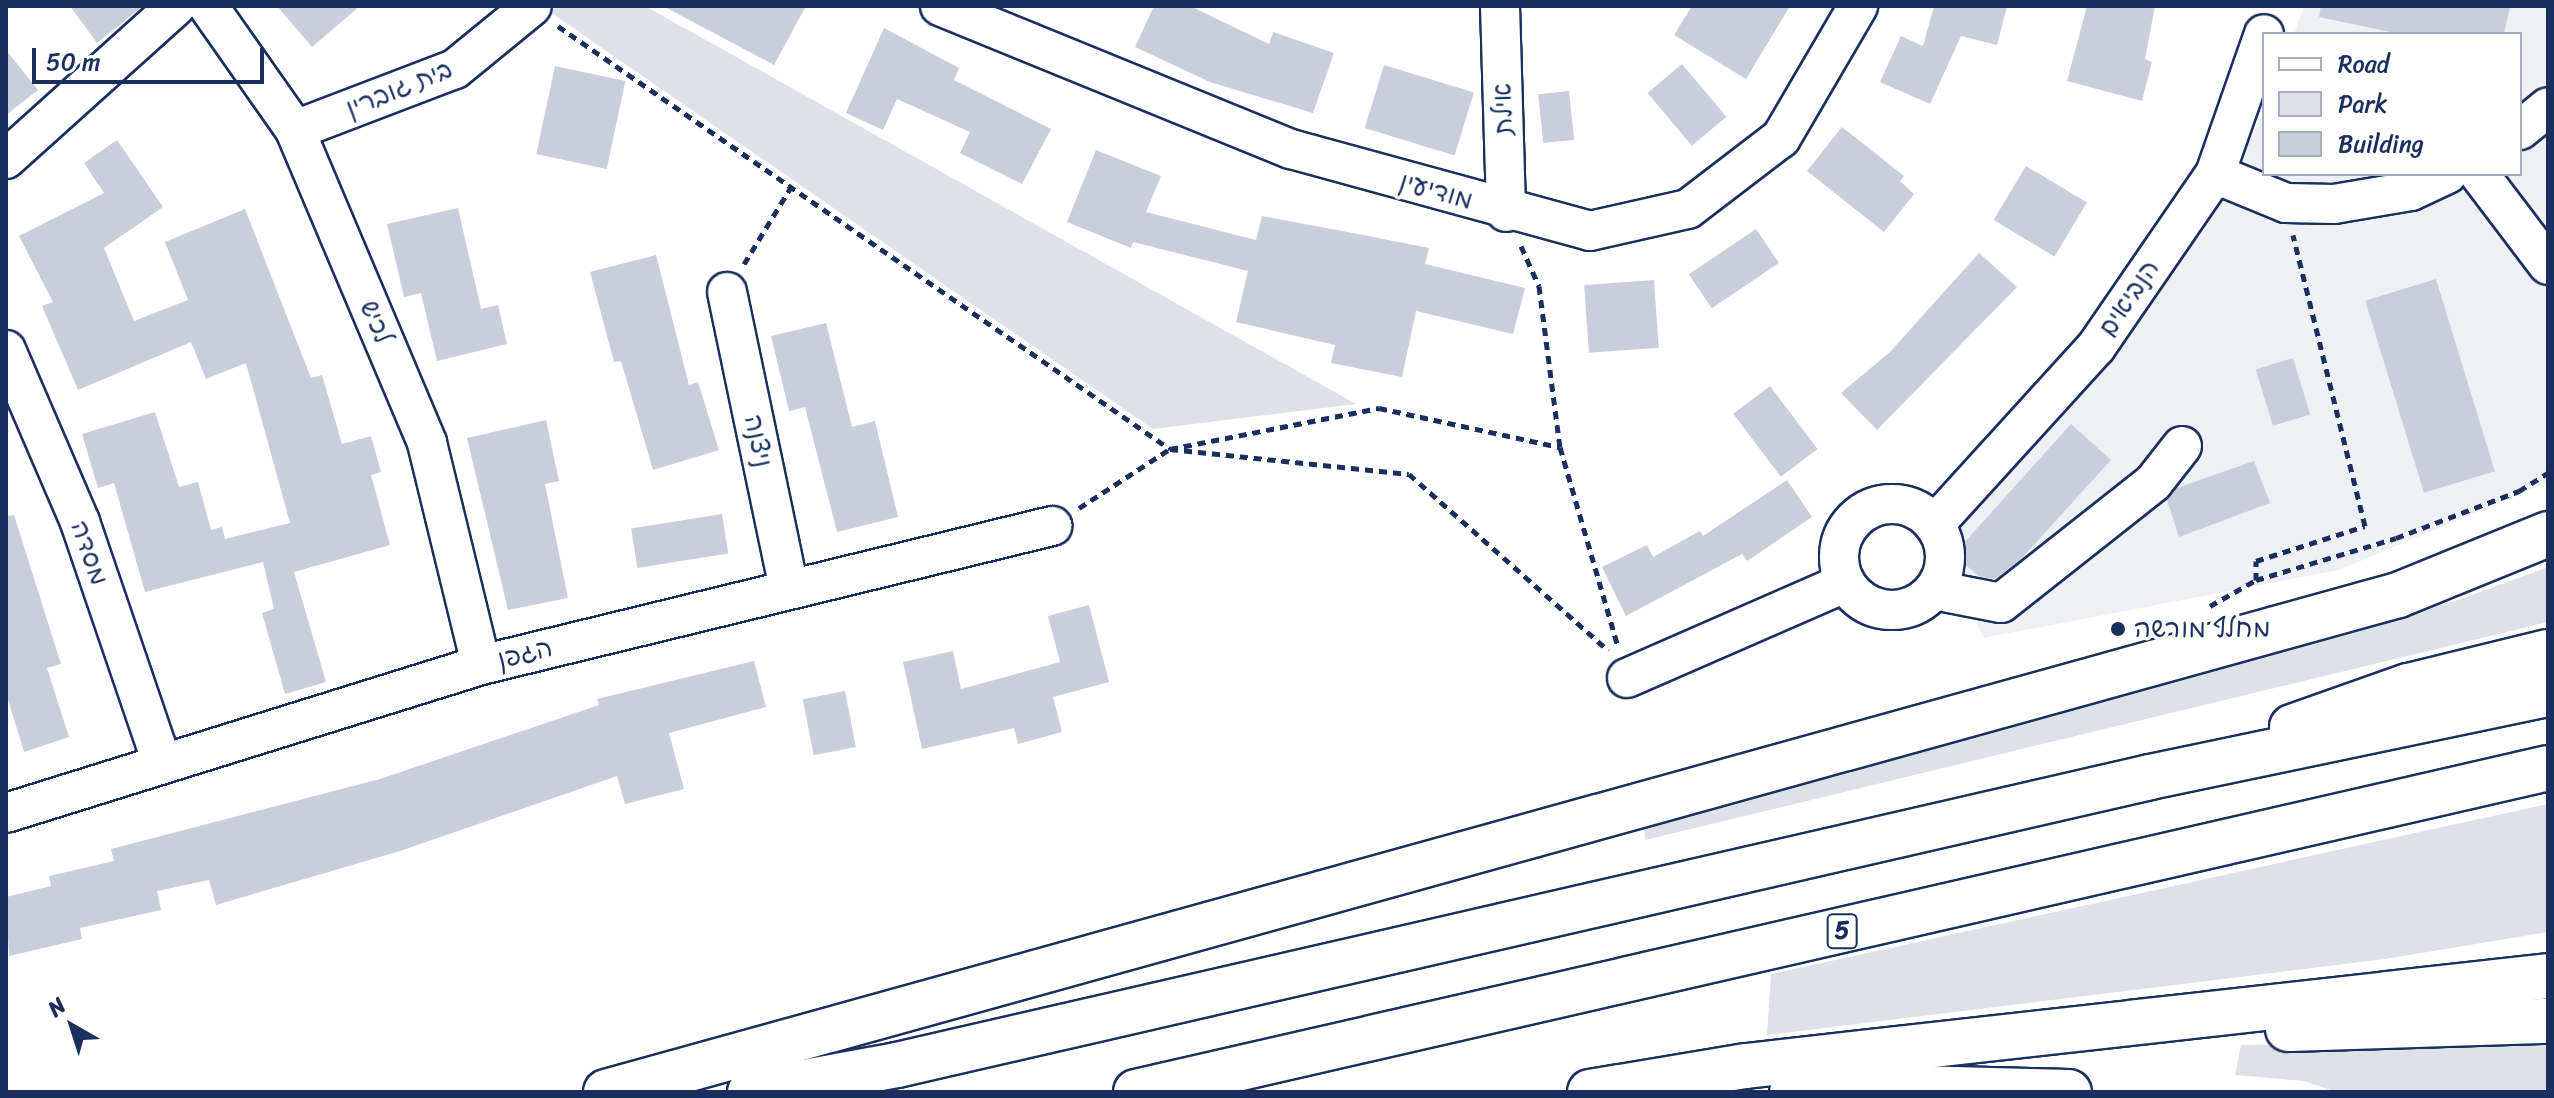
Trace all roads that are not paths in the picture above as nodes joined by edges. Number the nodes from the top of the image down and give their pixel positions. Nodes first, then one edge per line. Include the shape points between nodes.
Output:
1 (176, 6) edge
2 (208, 6) edge
3 (532, 6) edge
4 (940, 6) edge
5 (1500, 6) edge
6 (1858, 6) edge
7 (2274, 6) edge
8 (2265, 32) edge
9 (2262, 40) edge
10 (2548, 107) edge
11 (2522, 128) edge
12 (295, 130) junction
13 (6, 159) edge
14 (2215, 174) junction
15 (2443, 176) edge
16 (2481, 176) edge
17 (1506, 212) junction
18 (2548, 265) edge
19 (727, 292) road end
20 (6, 350) edge
21 (2182, 446) dead end
22 (1934, 525) junction
23 (1052, 526) road end
24 (2548, 534) edge
25 (1844, 583) junction
26 (789, 590) junction
27 (1934, 590) junction
28 (2548, 652) edge
29 (481, 665) junction
30 (1625, 670) road end
31 (2548, 694) edge
32 (161, 760) junction
33 (2548, 768) edge
34 (2150, 777) junction
35 (6, 813) edge
36 (2548, 976) edge
37 (2545, 1021) edge
38 (2030, 1034) junction
39 (606, 1092) edge
40 (750, 1092) edge
41 (1136, 1092) edge
42 (1590, 1092) edge
43 (1792, 1092) edge
44 (2069, 1092) edge

1 - 13 street
2 - 12 street, לכיש
3 - 12 street, בית גוברין via 455,69
4 - 17 street, מודיעין via 1291,149
5 - 17 street, אילת
6 - 17 street, מודיעין via 1781,138 1688,209 1590,231
7 - 8 street, הנביאים
9 - 14 street, הנביאים
10 - 11 street
12 - 29 street, לכיש via 427,443
14 - 15 street via 2286,203 2334,204 2411,191
14 - 22 street, הנביאים via 2096,347
16 - 18 street
19 - 26 street, ניצנה
20 - 32 street, מסדה via 80,522
21 - 27 street via 2153,483 2001,603
22 - 25 street via 1905,506 1870,509 1845,532 1839,558
22 - 27 street via 1945,557
23 - 26 street, הגפן
24 - 39 highway via 2398,595
25 - 27 street via 1855,597 1887,611 1905,609
25 - 30 street
26 - 29 street, הגפן
28 - 34 highway via 2408,686
29 - 32 street, הגפן
31 - 34 highway
32 - 35 street, הגפן
33 - 41 highway, 5
34 - 40 highway via 897,1065
36 - 38 highway
37 - 38 highway
38 - 42 highway via 1746,1066
43 - 44 highway via 1877,1087

